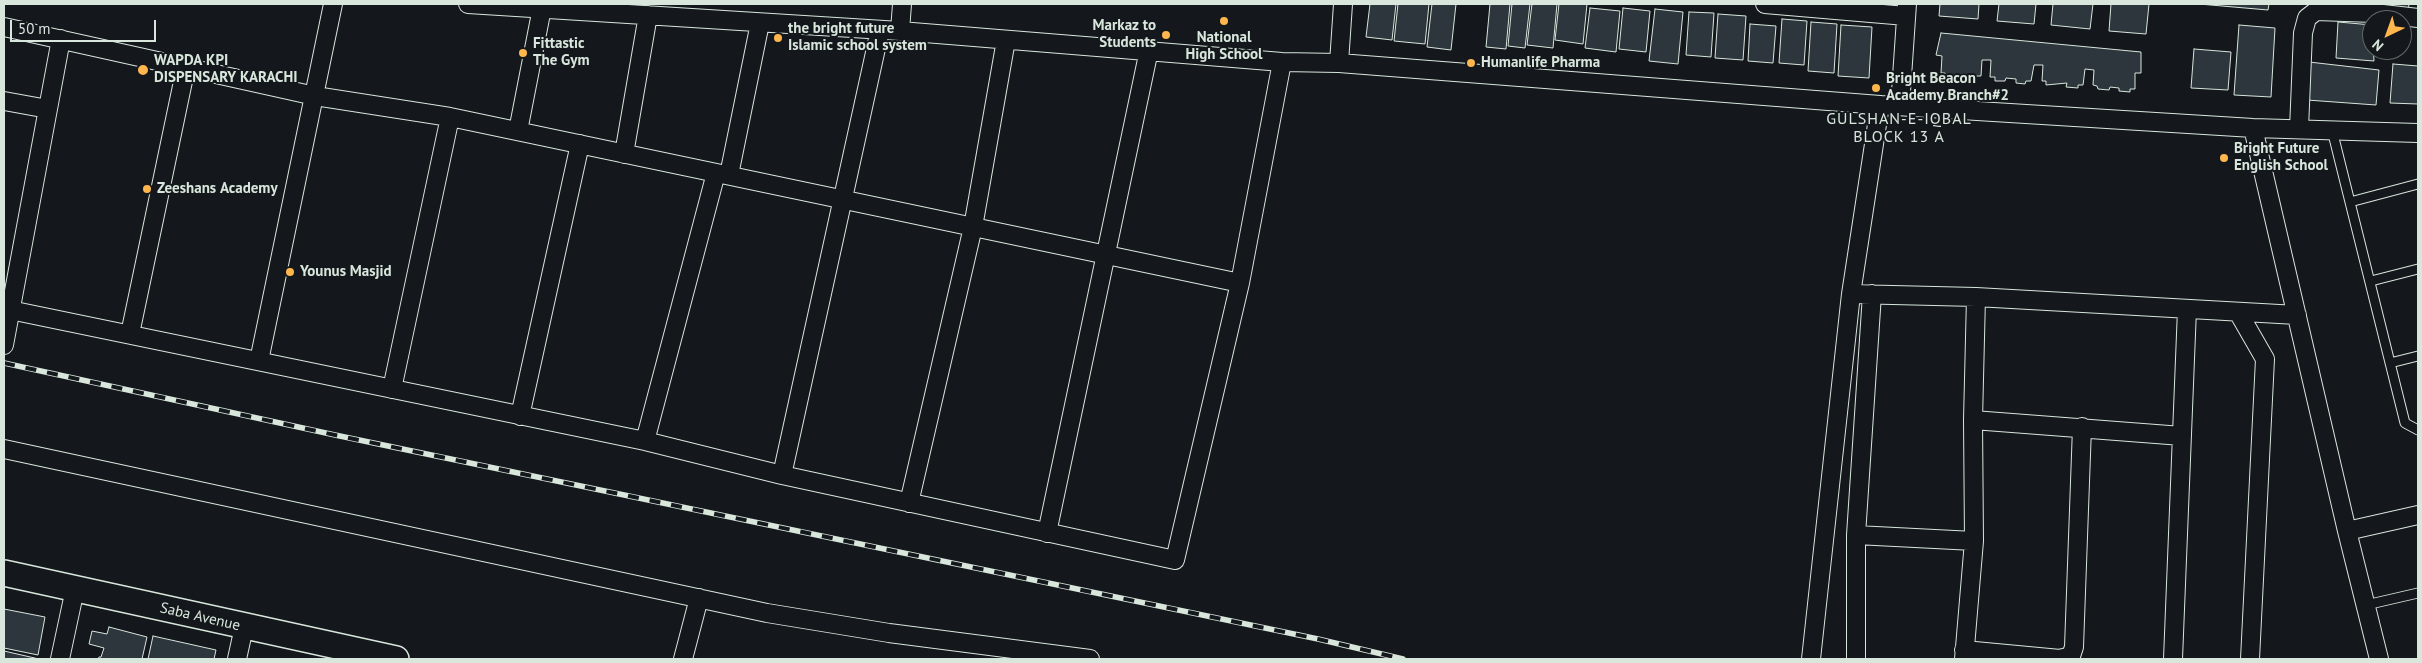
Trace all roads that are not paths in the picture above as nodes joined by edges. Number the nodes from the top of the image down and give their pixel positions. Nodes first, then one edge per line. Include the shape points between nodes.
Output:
1 (333, 4) edge
2 (468, 4) edge
3 (902, 4) edge
4 (1343, 4) edge
5 (1770, 4) edge
6 (542, 8) junction
7 (1906, 10) edge
8 (648, 15) junction
9 (2418, 18) edge
10 (760, 23) junction
11 (4, 27) edge
12 (880, 30) junction
13 (900, 31) junction
14 (61, 39) junction
15 (1006, 40) junction
16 (1149, 50) junction
17 (1282, 62) junction
18 (1339, 63) junction
19 (186, 67) junction
20 (315, 96) junction
21 (4, 101) edge
22 (1880, 105) junction
23 (1900, 106) junction
24 (48, 109) junction
25 (450, 117) junction
26 (2253, 128) junction
27 (2298, 129) junction
28 (2332, 130) junction
29 (518, 131) junction
30 (2418, 132) edge
31 (580, 144) junction
32 (624, 154) junction
33 (722, 174) junction
34 (2418, 184) edge
35 (843, 199) junction
36 (2350, 202) junction
37 (973, 227) junction
38 (1106, 255) junction
39 (2418, 269) edge
40 (2371, 281) junction
41 (1240, 283) junction
42 (1851, 294) junction
43 (1872, 294) junction
44 (1976, 297) junction
45 (2187, 309) junction
46 (10, 310) junction
47 (2238, 312) junction
48 (2297, 315) junction
49 (130, 334) junction
50 (4, 345) edge
51 (2418, 356) edge
52 (259, 361) junction
53 (2390, 363) junction
54 (392, 389) junction
55 (520, 416) junction
56 (1973, 420) junction
57 (2082, 427) junction
58 (2418, 430) edge
59 (2182, 436) junction
60 (645, 441) junction
61 (4, 449) edge
62 (782, 475) junction
63 (909, 503) junction
64 (2418, 515) edge
65 (2347, 531) junction
66 (1048, 533) junction
67 (1856, 535) junction
68 (1974, 541) junction
69 (4, 573) edge
70 (75, 589) junction
71 (2418, 594) edge
72 (699, 598) junction
73 (2366, 606) junction
74 (244, 627) junction
75 (1964, 654) edge
76 (60, 659) edge
77 (237, 659) edge
78 (396, 659) edge
79 (683, 659) edge
80 (1090, 659) edge
81 (1811, 659) edge
82 (1856, 659) edge
83 (2173, 659) edge
84 (2250, 659) edge
85 (2379, 659) edge

1 - 20 street
2 - 6 street
3 - 13 street
4 - 18 street
5 - 7 street
6 - 8 street
6 - 29 street
7 - 23 street
8 - 10 street
8 - 32 street
9 - 27 street via 2316,11 2307,18 2303,34
10 - 12 street
10 - 33 street
11 - 14 street
12 - 13 street
12 - 35 street
13 - 15 street
14 - 19 street
14 - 24 street
15 - 16 street
15 - 37 street
16 - 17 street
16 - 38 street
17 - 18 street
17 - 41 street
18 - 22 street
19 - 20 street
19 - 49 street
20 - 25 street
20 - 52 street
21 - 24 street
22 - 23 street
22 - 42 street
23 - 26 street
24 - 46 street
25 - 29 street
25 - 54 street
26 - 27 street
26 - 48 street
27 - 28 street
28 - 30 street
28 - 36 lane
29 - 31 street
31 - 32 street
31 - 55 street
32 - 33 street
33 - 35 street
33 - 60 street
34 - 36 lane
35 - 37 street
35 - 62 street
36 - 40 lane
37 - 38 street
37 - 63 street
38 - 41 street
38 - 66 street
39 - 40 lane
40 - 53 lane
41 - 66 street via 1175,560
42 - 43 street
42 - 81 street
43 - 44 street
43 - 67 street
44 - 45 street
44 - 56 street
45 - 47 street
45 - 59 street
46 - 49 street
46 - 50 street
47 - 48 street
47 - 84 street via 2265,358
48 - 65 street
49 - 52 street
51 - 53 lane
52 - 54 street
53 - 58 lane via 2405,423
54 - 55 street
55 - 60 street
56 - 57 street
56 - 68 street
57 - 59 street
57 - 75 street via 2074,647 2071,656 2060,659
59 - 83 street
60 - 62 street
61 - 72 street
62 - 63 street
63 - 66 street
64 - 65 street
65 - 73 street
67 - 68 street
67 - 82 street
68 - 75 street
69 - 70 main road, Saba Avenue
70 - 74 main road, Saba Avenue
70 - 76 street
71 - 73 lane
72 - 79 street
72 - 80 street via 889,633
73 - 85 street
74 - 77 street
74 - 78 main road, Saba Avenue

